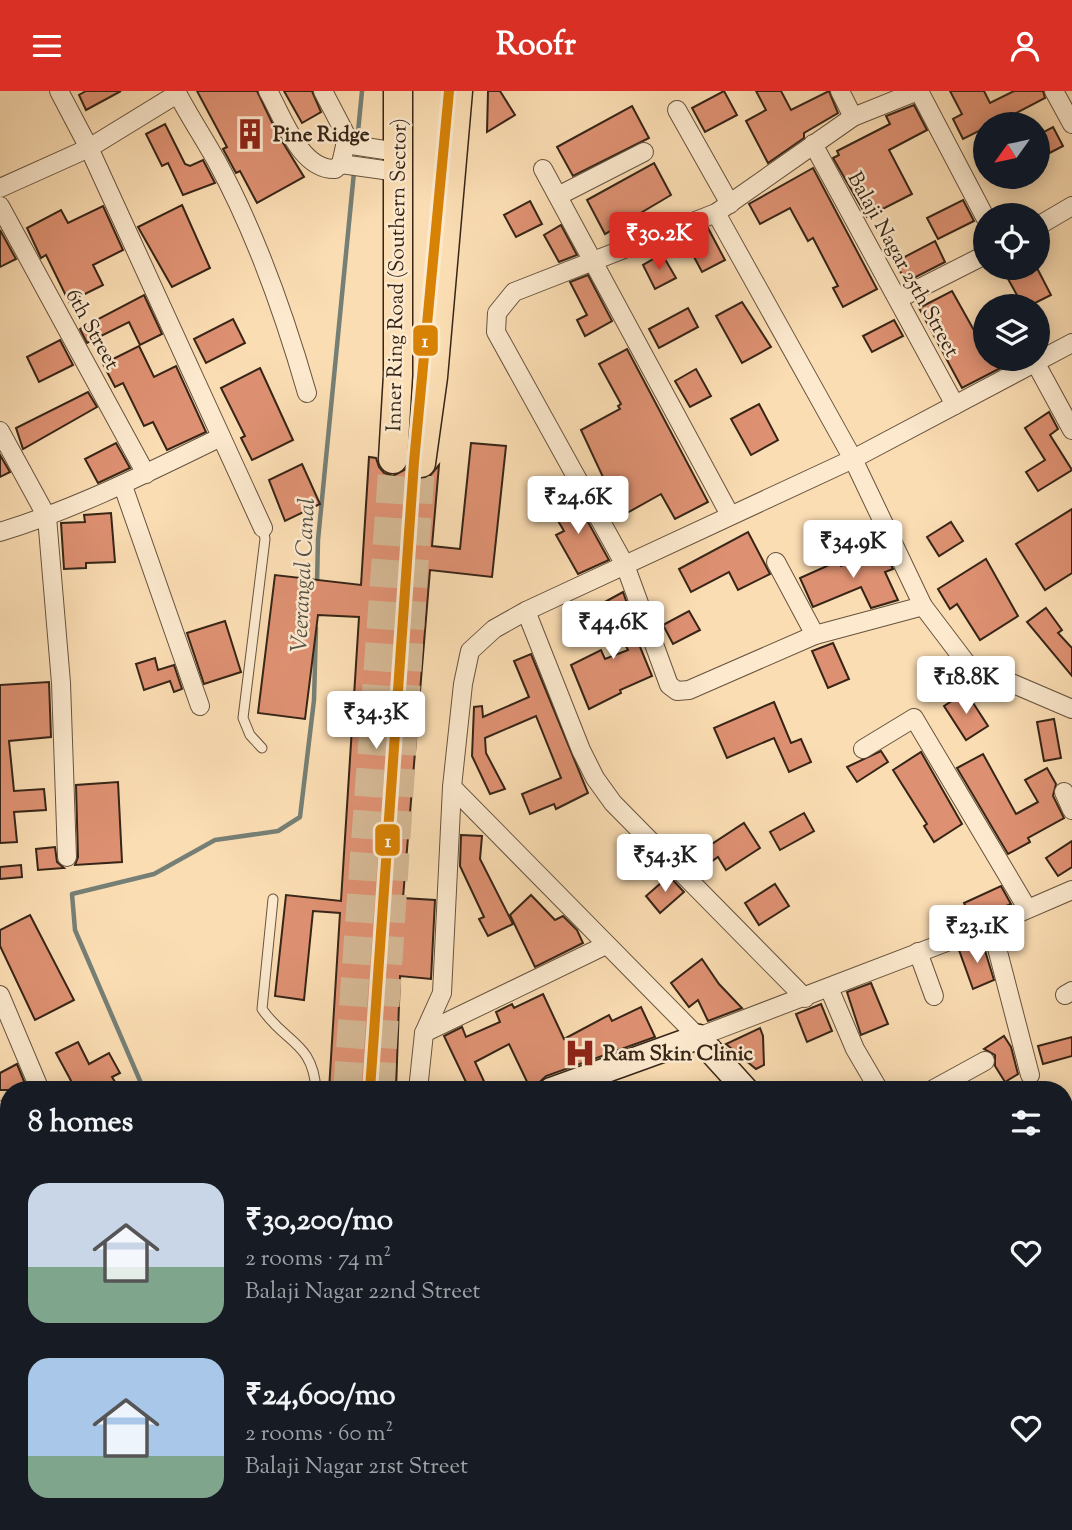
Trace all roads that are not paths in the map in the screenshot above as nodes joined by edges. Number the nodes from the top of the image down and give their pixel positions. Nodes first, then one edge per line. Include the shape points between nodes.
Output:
1 (59, 91) edge
2 (268, 91) edge
3 (323, 91) edge
4 (398, 91) edge
5 (458, 91) edge
6 (840, 91) edge
7 (919, 91) edge
8 (1054, 91) edge
9 (176, 92) edge
10 (677, 110) dead end
11 (1070, 113) edge
12 (853, 117) junction
13 (813, 144) junction
14 (355, 145) junction
15 (89, 148) junction
16 (643, 152) dead end
17 (398, 162) junction
18 (352, 166) junction
19 (543, 169) dead end
20 (0, 188) edge
21 (558, 196) junction
22 (978, 203) edge
23 (0, 206) edge
24 (1072, 206) edge
25 (723, 208) junction
26 (1050, 219) edge
27 (973, 261) edge
28 (594, 263) junction
29 (898, 299) junction
30 (1072, 343) edge
31 (1050, 354) edge
32 (1018, 371) edge
33 (1040, 371) edge
34 (398, 375) junction
35 (433, 377) junction
36 (307, 393) dead end
37 (955, 405) junction
38 (1072, 430) edge
39 (0, 431) edge
40 (222, 437) junction
41 (393, 459) tunnel mouth
42 (853, 459) junction
43 (421, 463) tunnel mouth
44 (146, 474) junction
45 (123, 486) junction
46 (730, 515) junction
47 (47, 517) junction
48 (263, 528) joint
49 (0, 532) edge
50 (776, 562) dead end
51 (625, 565) junction
52 (923, 606) junction
53 (526, 611) junction
54 (815, 635) junction
55 (200, 706) dead end
56 (1072, 709) edge
57 (262, 748) dead end
58 (863, 749) dead end
59 (452, 787) junction
60 (1065, 792) dead end
61 (1072, 810) edge
62 (68, 857) dead end
63 (1072, 890) edge
64 (273, 899) dead end
65 (1027, 908) junction
66 (991, 925) junction
67 (606, 945) junction
68 (918, 952) junction
69 (830, 988) junction
70 (0, 995) edge
71 (934, 996) dead end
72 (805, 998) junction
73 (424, 1033) junction
74 (698, 1037) junction
75 (985, 1061) dead end
76 (1030, 1075) dead end
77 (36, 1081) edge
78 (315, 1081) edge
79 (419, 1081) edge
80 (576, 1081) edge
81 (738, 1081) edge
82 (874, 1081) edge
83 (948, 1081) edge

1 - 15 street
2 - 18 street via 299,147 314,164 330,169
3 - 14 street
4 - 17 main road, Inner Ring Road (Southern Sector)
5 - 35 main road, Inner Ring Road (Southern Sector)
6 - 12 street
7 - 12 street
7 - 22 street
8 - 11 street
9 - 15 street
9 - 36 street via 217,162 285,314
10 - 25 street
12 - 13 street
13 - 25 street
13 - 29 street, Balaji Nagar 25th Street
14 - 17 street
14 - 18 street
15 - 20 street
15 - 40 street
16 - 21 street
17 - 18 street
17 - 34 main road, Inner Ring Road (Southern Sector)
19 - 21 street
21 - 28 street
23 - 44 street, 6th Street
24 - 26 street
25 - 28 street
25 - 42 street
27 - 29 street
28 - 46 street
28 - 51 street via 514,292 497,313 496,332
29 - 37 street, Balaji Nagar 25th Street
30 - 31 street
32 - 37 street
33 - 38 street
34 - 35 main road
34 - 41 main road, Inner Ring Road (Southern Sector)
35 - 43 main road, Inner Ring Road (Southern Sector)
37 - 42 street
39 - 47 street
40 - 44 street
40 - 48 street
42 - 46 street
42 - 52 street
44 - 45 street
45 - 47 street
45 - 55 street
46 - 51 street
47 - 49 street
47 - 62 street via 61,683
48 - 57 lane via 243,718
50 - 54 street
51 - 53 street
51 - 54 street via 669,685 677,691 689,690
52 - 54 street
52 - 56 street via 967,664
53 - 59 street via 494,629 470,651
53 - 72 street via 595,778 613,803
58 - 65 street via 914,718
59 - 67 street
59 - 73 street via 442,993
60 - 61 street
63 - 65 street
64 - 78 lane via 262,1009 309,1054
65 - 66 street
66 - 68 street
66 - 76 street
67 - 73 street
67 - 74 street
68 - 69 street
68 - 71 street
69 - 72 street
69 - 82 street
70 - 77 street
72 - 74 street
73 - 79 street
74 - 80 street
74 - 81 street
75 - 83 street

